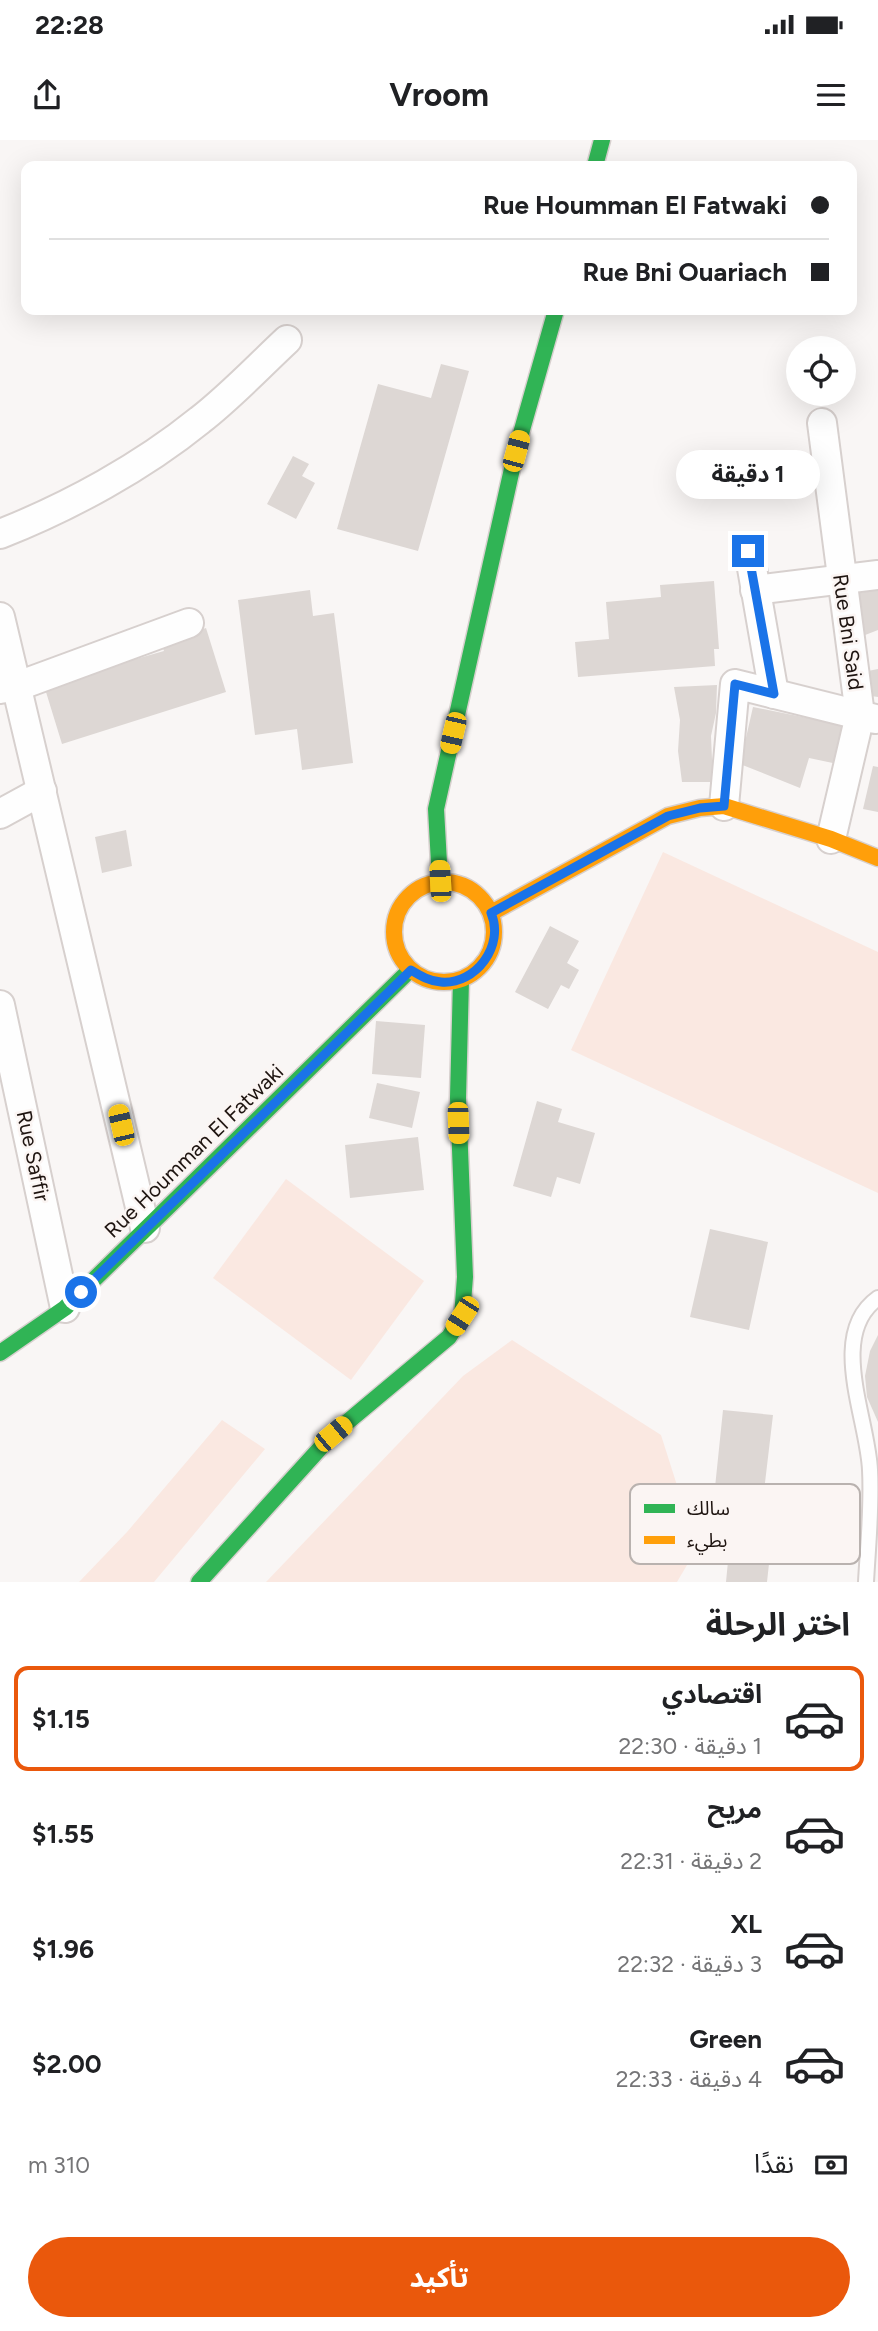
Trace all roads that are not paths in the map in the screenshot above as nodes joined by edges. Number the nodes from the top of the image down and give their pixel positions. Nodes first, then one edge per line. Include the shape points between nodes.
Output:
1 (602, 140) edge
2 (597, 161) edge
3 (555, 315) edge
4 (287, 340) dead end
5 (822, 423) dead end
6 (0, 534) edge
7 (748, 551) dead end
8 (878, 575) edge
9 (841, 579) junction
10 (755, 590) junction
11 (0, 617) edge
12 (189, 623) dead end
13 (9, 687) edge
14 (774, 694) junction
15 (869, 717) edge
16 (42, 791) junction
17 (724, 806) junction
18 (0, 814) edge
19 (831, 839) junction
20 (878, 858) edge
21 (440, 881) junction
22 (491, 913) junction
23 (411, 970) junction
24 (461, 980) junction
25 (0, 1005) edge
26 (145, 1228) junction
27 (878, 1298) edge
28 (65, 1307) junction
29 (0, 1353) edge
30 (199, 1582) edge
31 (866, 1582) edge

1 - 2 street
3 - 21 street via 516,451 436,809
4 - 6 street via 200,420 127,471 46,517
5 - 9 street, Rue Bni Said
7 - 10 street
8 - 9 street
9 - 10 street
9 - 15 street, Rue Bni Said
10 - 14 street
11 - 13 street
12 - 13 street
13 - 16 street
14 - 15 street
14 - 17 street via 735,684
15 - 19 street, Rue Bni Said
16 - 18 street
16 - 26 street
17 - 19 street
17 - 22 street via 668,816
19 - 20 street
21 - 22 street via 474,890
21 - 23 street via 414,891 395,917 393,935
22 - 24 street via 495,938 488,958
23 - 24 street via 444,983
23 - 26 street, Rue Houmman El Fatwaki
24 - 30 street via 457,1098 465,1277 462,1316 449,1337 333,1434
25 - 28 street, Rue Saffir
26 - 28 street, Rue Houmman El Fatwaki
27 - 31 lane via 858,1320 853,1357 869,1444
28 - 29 street, Rue Houmman El Fatwaki

